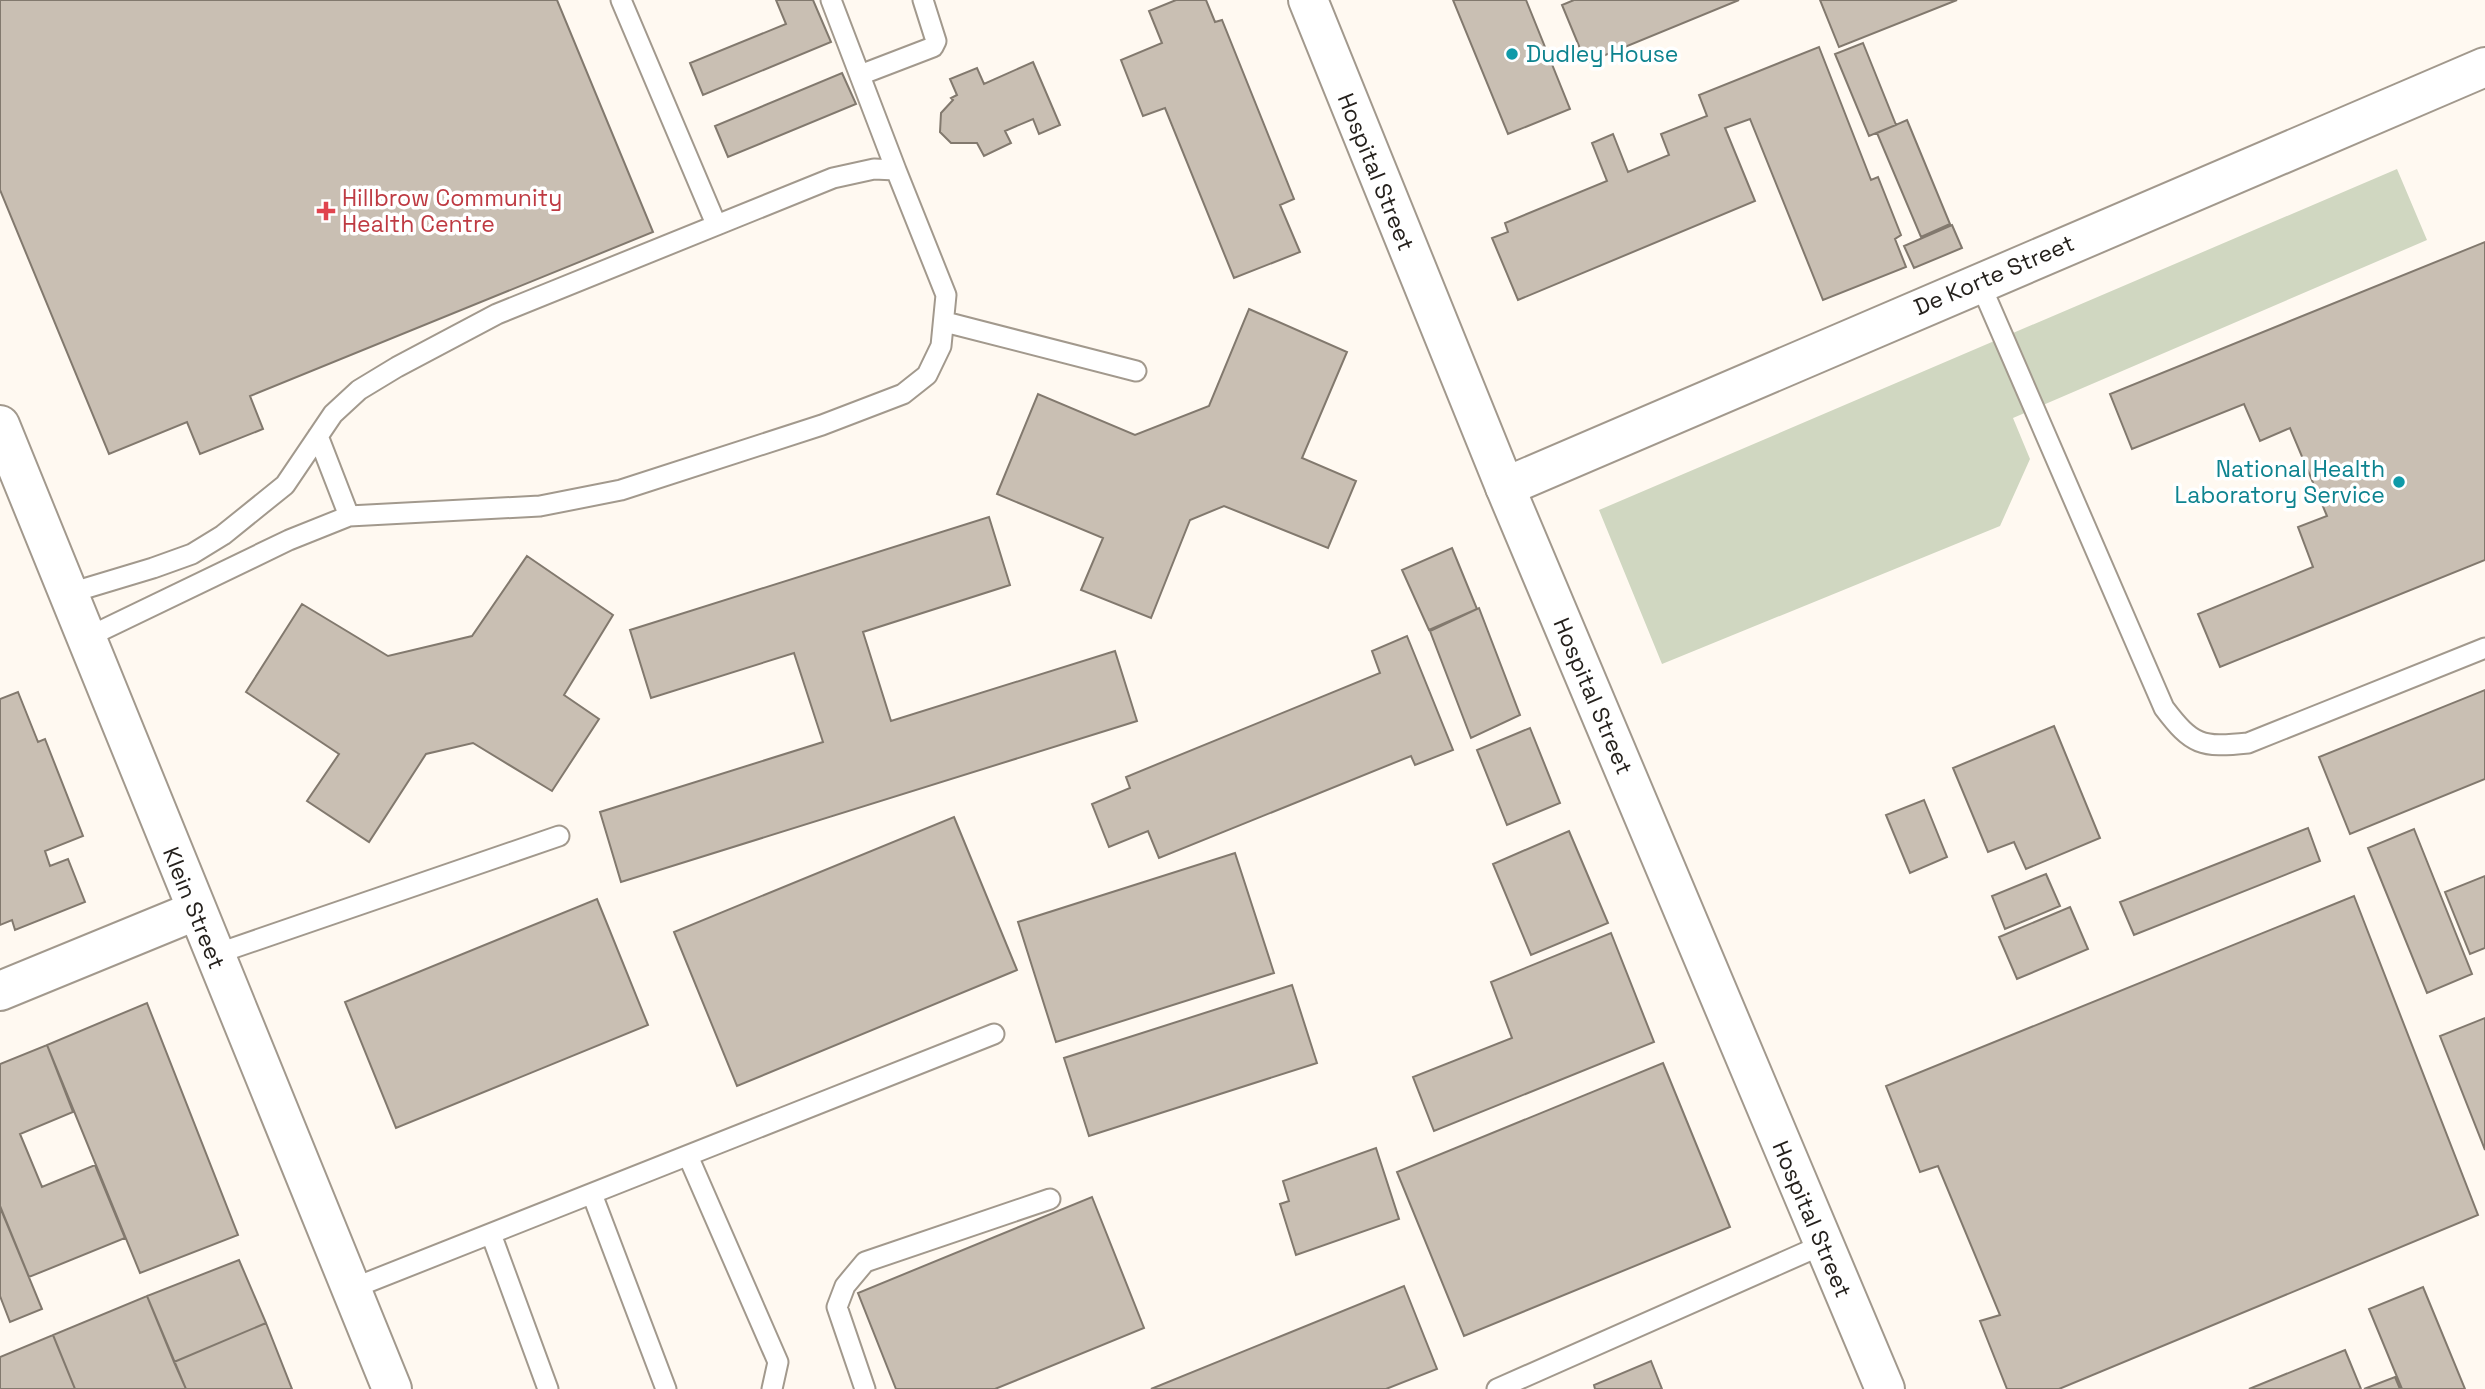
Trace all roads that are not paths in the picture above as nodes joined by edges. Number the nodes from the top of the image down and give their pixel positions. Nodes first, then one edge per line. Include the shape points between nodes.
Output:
1 (621, 0) edge
2 (831, 0) edge
3 (922, 0) edge
4 (1308, 0) edge
5 (2485, 67) edge
6 (860, 75) junction
7 (896, 170) junction
8 (716, 224) junction
9 (1979, 281) junction
10 (944, 322) junction
11 (1136, 371) dead end
12 (0, 425) edge
13 (318, 436) junction
14 (1505, 487) junction
15 (349, 516) junction
16 (70, 593) junction
17 (88, 636) junction
18 (2485, 649) edge
19 (559, 836) dead end
20 (195, 911) junction
21 (213, 955) junction
22 (0, 991) edge
23 (994, 1034) dead end
24 (688, 1156) junction
25 (592, 1194) junction
26 (1050, 1199) dead end
27 (491, 1234) junction
28 (1822, 1245) junction
29 (351, 1289) junction
30 (392, 1389) edge
31 (548, 1389) edge
32 (666, 1389) edge
33 (772, 1389) edge
34 (865, 1389) edge
35 (1497, 1389) edge
36 (1885, 1389) edge

1 - 8 lane
2 - 6 lane
3 - 6 lane via 936,41 933,47
4 - 14 street, Hospital Street
5 - 9 street, De Korte Street
6 - 7 lane
7 - 8 lane via 874,169 833,178
7 - 10 lane via 946,295
8 - 13 lane via 475,326 359,390
9 - 14 street, De Korte Street
9 - 18 lane via 2164,708 2184,734 2215,746 2248,743
10 - 11 lane
10 - 15 lane via 941,346 927,375 903,394 822,425 621,490 541,506
12 - 16 street, Klein Street
13 - 15 lane
13 - 16 lane via 285,485 223,535 192,554
14 - 28 street, Hospital Street
15 - 17 lane
16 - 17 street, Klein Street
17 - 20 street, Klein Street
19 - 21 lane
20 - 21 street, Klein Street
20 - 22 street
21 - 29 street, Klein Street
23 - 24 lane
24 - 25 lane
24 - 33 lane via 778,1362
25 - 27 lane
25 - 32 lane
26 - 34 lane via 865,1262 845,1286 837,1307
27 - 29 lane
27 - 31 lane
28 - 35 lane
28 - 36 street, Hospital Street
29 - 30 street, Klein Street

